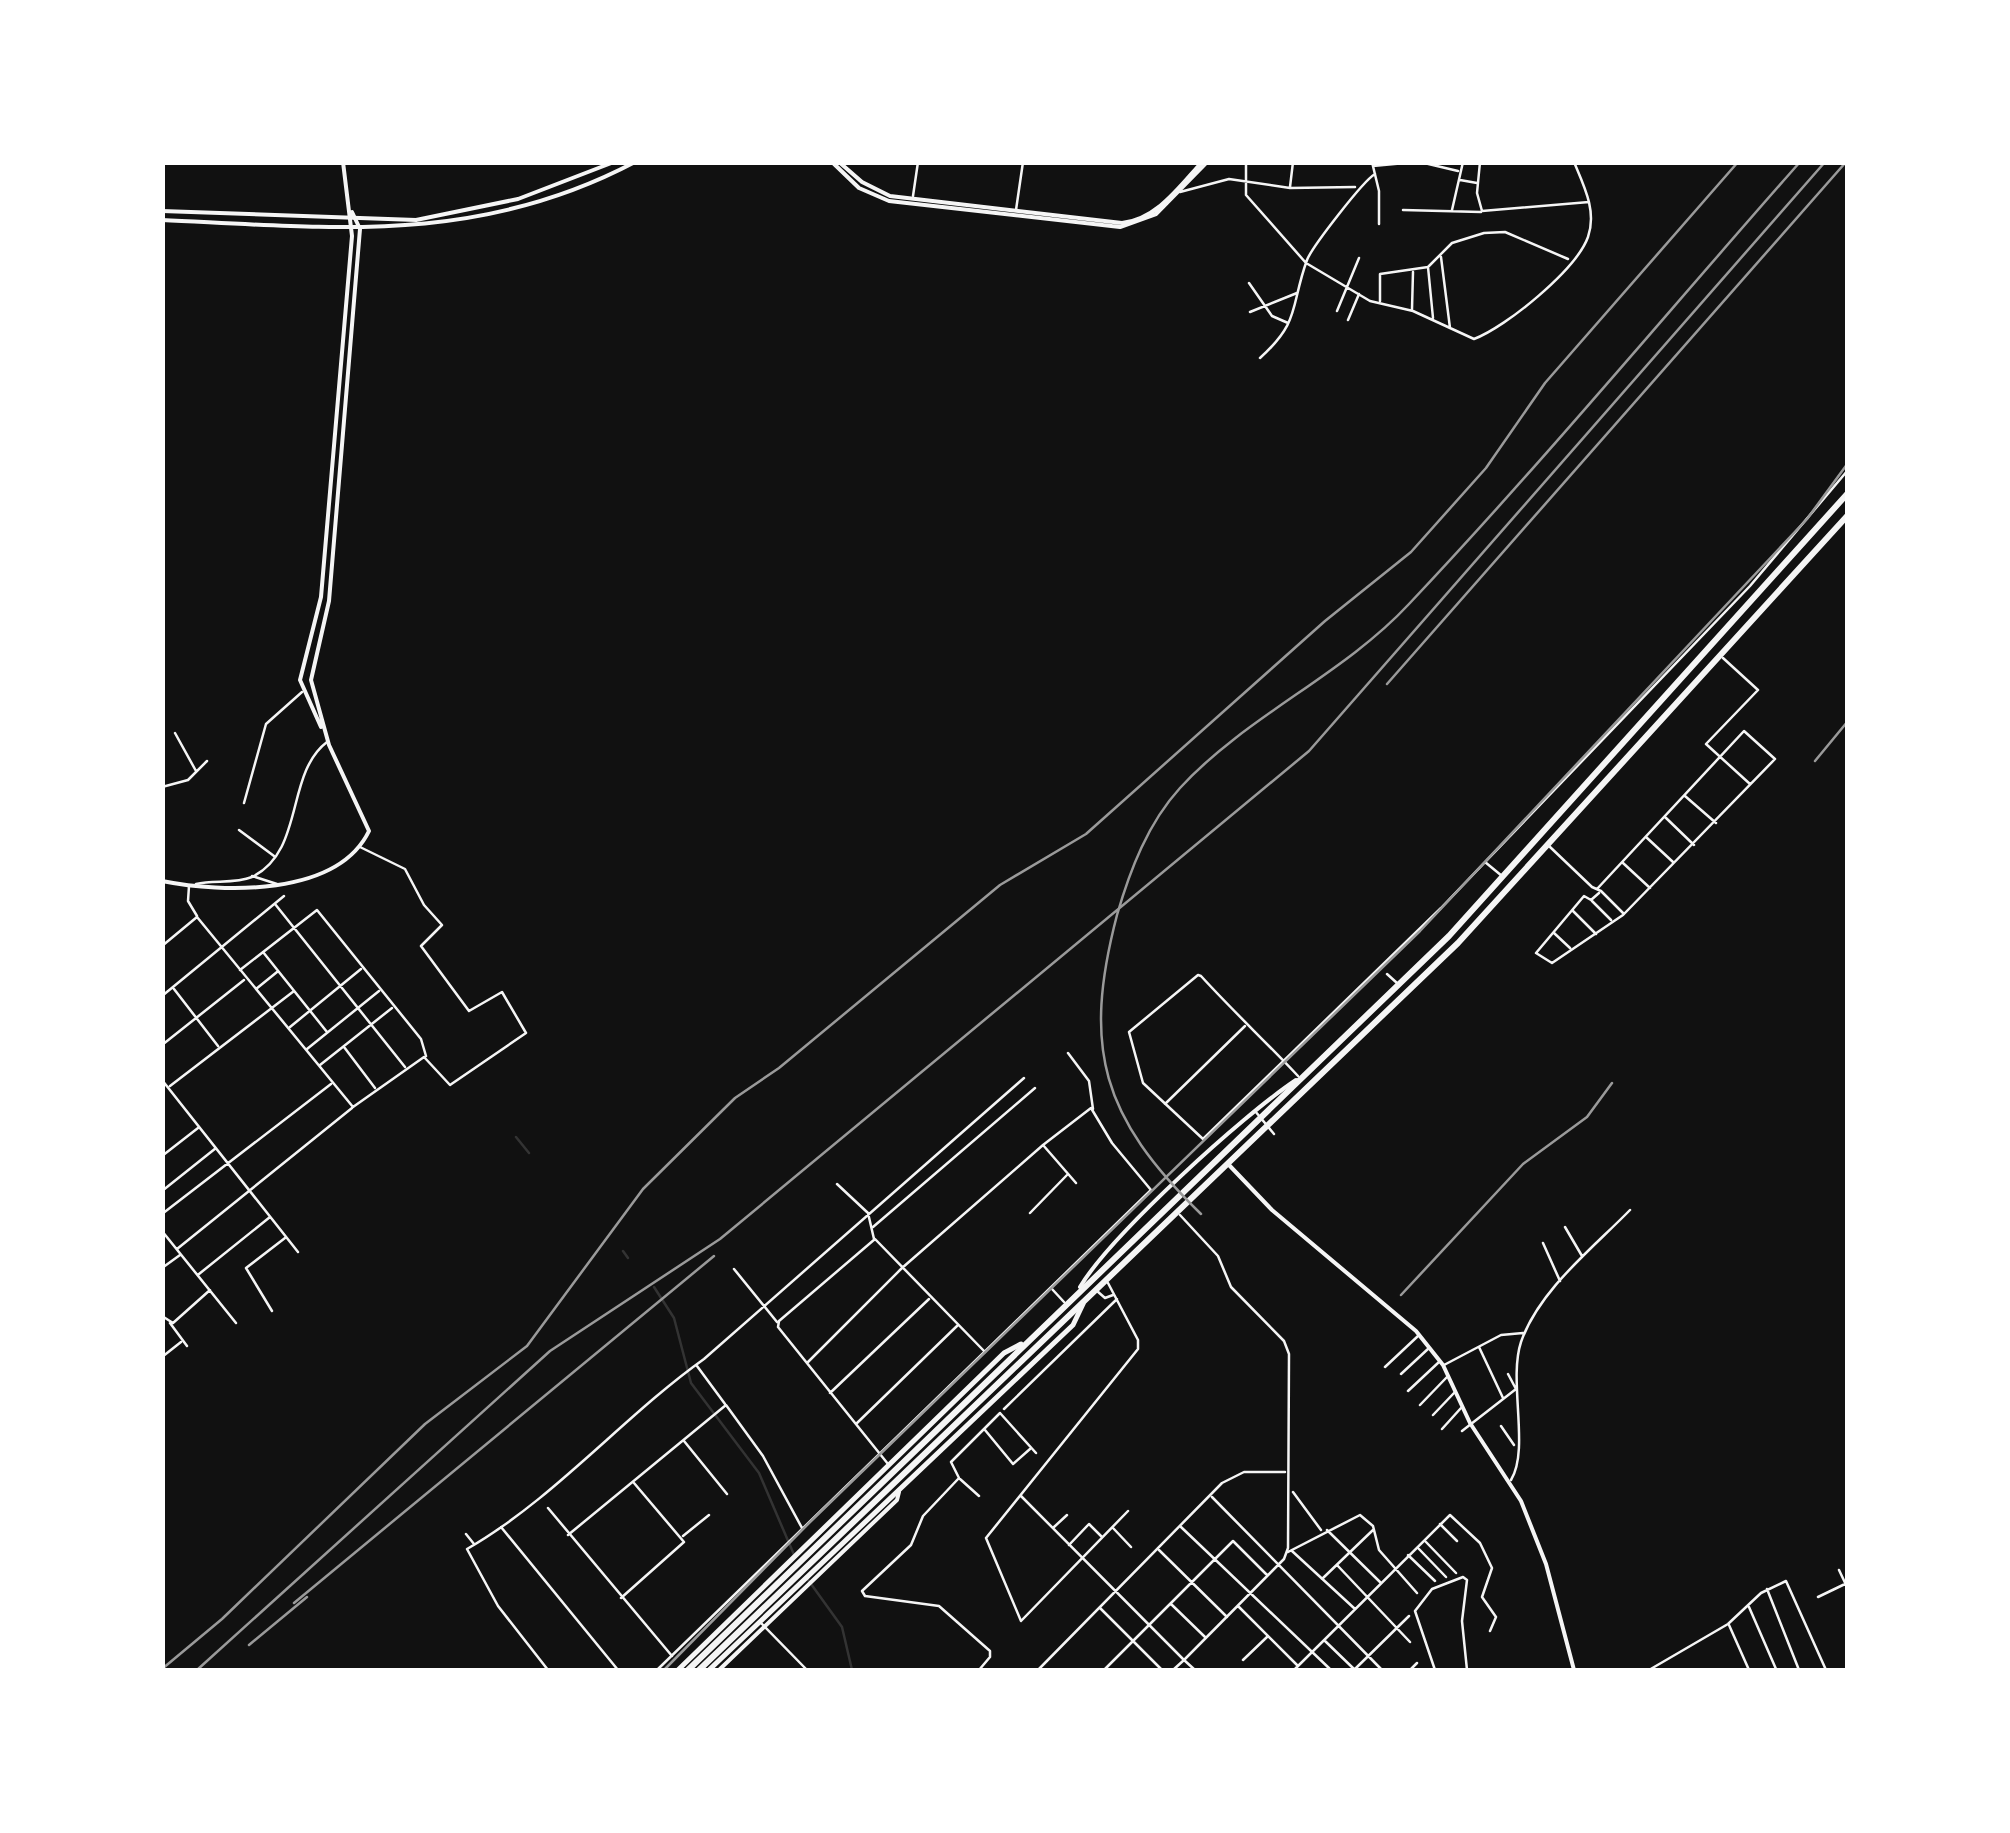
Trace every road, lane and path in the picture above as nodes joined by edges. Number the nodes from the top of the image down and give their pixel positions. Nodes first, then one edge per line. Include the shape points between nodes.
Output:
1 (343, 162) edge
2 (614, 162) edge
3 (635, 162) edge
4 (836, 162) edge
5 (918, 162) edge
6 (1023, 162) edge
7 (1204, 162) edge
8 (1246, 162) edge
9 (1292, 162) edge
10 (1418, 162) edge
11 (1463, 162) edge
12 (1481, 162) edge
13 (1493, 162) edge
14 (1574, 162) edge
15 (1372, 164) edge
16 (1460, 171) junction
17 (1374, 174) junction
18 (1458, 180) junction
19 (1244, 181) junction
20 (1478, 183) junction
21 (1357, 187) junction
22 (1290, 188) junction
23 (1179, 192) junction
24 (912, 199) junction
25 (1590, 202) junction
26 (162, 210) edge
27 (1402, 210) dead end
28 (1481, 210) junction
29 (1452, 211) junction
30 (352, 212) junction
31 (1015, 214) junction
32 (1150, 216) junction
33 (162, 220) edge
34 (350, 220) junction
35 (359, 220) junction
36 (1378, 224) dead end
37 (352, 229) junction
38 (360, 229) junction
39 (1440, 255) junction
40 (1359, 258) dead end
41 (1570, 260) junction
42 (1306, 263) junction
43 (1428, 266) junction
44 (1413, 270) junction
45 (1250, 283) dead end
46 (1346, 286) junction
47 (1299, 292) junction
48 (1359, 294) junction
49 (1380, 302) junction
50 (1267, 304) junction
51 (1336, 310) dead end
52 (1411, 310) junction
53 (1250, 312) dead end
54 (1433, 319) junction
55 (1348, 320) dead end
56 (1290, 324) junction
57 (1449, 331) junction
58 (1260, 358) dead end
59 (1848, 470) edge
60 (1848, 493) edge
61 (1848, 515) edge
62 (1722, 657) junction
63 (302, 692) junction
64 (322, 728) junction
65 (175, 733) dead end
66 (328, 742) junction
67 (1720, 756) junction
68 (207, 761) dead end
69 (196, 771) junction
70 (1751, 785) junction
71 (162, 787) edge
72 (1684, 795) junction
73 (244, 803) dead end
74 (1664, 816) junction
75 (1716, 823) junction
76 (239, 830) dead end
77 (1645, 836) junction
78 (1548, 844) junction
79 (1694, 844) junction
80 (358, 846) junction
81 (274, 856) junction
82 (1484, 861) junction
83 (1622, 862) junction
84 (1674, 863) junction
85 (252, 876) junction
86 (1503, 878) junction
87 (162, 881) edge
88 (278, 885) junction
89 (189, 886) junction
90 (1650, 889) junction
91 (1599, 890) junction
92 (284, 896) dead end
93 (1591, 900) junction
94 (275, 904) junction
95 (1572, 910) junction
96 (1624, 914) junction
97 (198, 917) junction
98 (1614, 922) junction
99 (293, 927) junction
100 (1552, 932) junction
101 (1596, 934) junction
102 (162, 946) edge
103 (224, 949) junction
104 (1572, 949) junction
105 (263, 952) junction
106 (362, 968) junction
107 (239, 970) junction
108 (278, 971) junction
109 (1387, 974) dead end
110 (246, 979) junction
111 (340, 984) junction
112 (1399, 985) junction
113 (173, 988) junction
114 (255, 990) junction
115 (380, 990) junction
116 (294, 991) junction
117 (162, 996) edge
118 (359, 1007) junction
119 (394, 1007) junction
120 (271, 1010) junction
121 (310, 1010) junction
122 (196, 1018) junction
123 (372, 1023) junction
124 (1246, 1025) junction
125 (287, 1029) junction
126 (327, 1032) junction
127 (162, 1045) edge
128 (343, 1046) junction
129 (220, 1048) junction
130 (305, 1050) junction
131 (1068, 1054) dead end
132 (425, 1057) junction
133 (1284, 1062) junction
134 (318, 1067) junction
135 (406, 1069) junction
136 (1024, 1078) dead end
137 (1300, 1079) junction
138 (162, 1080) edge
139 (332, 1083) junction
140 (169, 1087) junction
141 (1035, 1088) dead end
142 (377, 1090) junction
143 (1164, 1106) junction
144 (353, 1107) junction
145 (1092, 1109) junction
146 (1254, 1110) dead end
147 (200, 1127) junction
148 (1274, 1134) dead end
149 (1043, 1144) junction
150 (217, 1147) junction
151 (162, 1156) edge
152 (230, 1162) junction
153 (1229, 1165) junction
154 (1068, 1174) junction
155 (1076, 1183) dead end
156 (838, 1184) dead end
157 (250, 1189) junction
158 (162, 1190) edge
159 (1630, 1210) dead end
160 (1030, 1212) dead end
161 (868, 1213) junction
162 (162, 1214) edge
163 (1178, 1214) junction
164 (270, 1217) junction
165 (873, 1227) junction
166 (1565, 1227) dead end
167 (162, 1230) edge
168 (286, 1237) junction
169 (874, 1239) junction
170 (1542, 1243) dead end
171 (179, 1252) junction
172 (298, 1252) dead end
173 (1584, 1258) junction
174 (162, 1268) edge
175 (902, 1268) junction
176 (734, 1269) dead end
177 (198, 1275) junction
178 (1107, 1282) junction
179 (1561, 1282) junction
180 (1052, 1288) junction
181 (210, 1290) junction
182 (1097, 1292) junction
183 (1116, 1297) junction
184 (930, 1298) junction
185 (1064, 1302) junction
186 (1083, 1304) junction
187 (765, 1306) junction
188 (272, 1312) dead end
189 (162, 1316) edge
190 (236, 1323) dead end
191 (777, 1323) junction
192 (170, 1324) junction
193 (958, 1325) junction
194 (1526, 1333) junction
195 (1419, 1335) junction
196 (183, 1340) junction
197 (1021, 1344) junction
198 (187, 1346) dead end
199 (1478, 1346) junction
200 (1430, 1347) junction
201 (986, 1352) junction
202 (162, 1357) edge
203 (807, 1363) junction
204 (1441, 1363) junction
205 (696, 1364) junction
206 (1385, 1367) dead end
207 (1402, 1374) dead end
208 (1508, 1374) dead end
209 (1448, 1376) junction
210 (1516, 1389) junction
211 (1408, 1391) dead end
212 (1455, 1392) junction
213 (830, 1394) junction
214 (1504, 1398) junction
215 (1420, 1405) dead end
216 (1462, 1406) junction
217 (724, 1407) junction
218 (1004, 1409) dead end
219 (1433, 1416) dead end
220 (1470, 1422) junction
221 (855, 1425) junction
222 (1500, 1426) dead end
223 (984, 1429) junction
224 (1442, 1429) dead end
225 (1462, 1431) dead end
226 (683, 1440) junction
227 (1031, 1448) junction
228 (1517, 1448) junction
229 (878, 1453) junction
230 (1036, 1453) dead end
231 (889, 1465) junction
232 (1286, 1472) junction
233 (959, 1478) junction
234 (633, 1482) junction
235 (1510, 1482) junction
236 (1293, 1492) dead end
237 (727, 1494) dead end
238 (979, 1496) dead end
239 (1022, 1496) junction
240 (1212, 1496) junction
241 (548, 1508) dead end
242 (1128, 1511) dead end
243 (708, 1515) dead end
244 (1067, 1515) dead end
245 (1440, 1524) junction
246 (500, 1526) junction
247 (1180, 1526) junction
248 (1053, 1528) junction
249 (1112, 1528) junction
250 (1374, 1529) junction
251 (804, 1530) junction
252 (1324, 1530) junction
253 (466, 1534) dead end
254 (568, 1535) junction
255 (1102, 1537) junction
256 (682, 1538) junction
257 (1424, 1540) junction
258 (1457, 1542) dead end
259 (474, 1544) junction
260 (1069, 1545) junction
261 (1131, 1547) dead end
262 (1417, 1547) junction
263 (1158, 1548) junction
264 (1289, 1551) junction
265 (1350, 1553) junction
266 (1408, 1555) junction
267 (1082, 1558) junction
268 (1214, 1560) junction
269 (1279, 1564) junction
270 (1337, 1565) junction
271 (1394, 1570) junction
272 (1839, 1570) dead end
273 (1456, 1573) dead end
274 (808, 1576) junction
275 (1268, 1576) junction
276 (1446, 1577) dead end
277 (1322, 1580) junction
278 (1435, 1581) dead end
279 (1192, 1582) junction
280 (1380, 1583) junction
281 (765, 1587) junction
282 (1846, 1587) edge
283 (1767, 1589) junction
284 (1116, 1591) junction
285 (1417, 1593) dead end
286 (1250, 1594) junction
287 (621, 1598) junction
288 (1366, 1598) junction
289 (1818, 1598) dead end
290 (778, 1603) junction
291 (1171, 1604) junction
292 (1748, 1605) junction
293 (1238, 1606) junction
294 (1100, 1608) junction
295 (1354, 1610) junction
296 (1409, 1616) dead end
297 (1227, 1617) junction
298 (760, 1621) junction
299 (1728, 1624) junction
300 (1150, 1625) junction
301 (705, 1626) junction
302 (1338, 1626) junction
303 (766, 1627) junction
304 (1396, 1628) junction
305 (1490, 1632) dead end
306 (1268, 1636) junction
307 (713, 1637) junction
308 (1206, 1638) junction
309 (1324, 1640) junction
310 (1134, 1641) junction
311 (1410, 1642) dead end
312 (1312, 1652) junction
313 (674, 1656) junction
314 (728, 1657) junction
315 (1368, 1657) junction
316 (1184, 1660) junction
317 (1243, 1660) dead end
318 (1417, 1663) dead end
319 (1298, 1666) junction
320 (1776, 1669) edge
321 (548, 1670) edge
322 (618, 1670) edge
323 (656, 1670) edge
324 (678, 1670) edge
325 (688, 1670) edge
326 (698, 1670) edge
327 (709, 1670) edge
328 (718, 1670) edge
329 (806, 1670) edge
330 (978, 1670) edge
331 (1038, 1670) edge
332 (1104, 1670) edge
333 (1162, 1670) edge
334 (1173, 1670) edge
335 (1195, 1670) edge
336 (1294, 1670) edge
337 (1331, 1670) edge
338 (1355, 1670) edge
339 (1382, 1670) edge
340 (1410, 1670) edge
341 (1435, 1670) edge
342 (1467, 1670) edge
343 (1574, 1670) edge
344 (1648, 1670) edge
345 (1749, 1670) edge
346 (1800, 1670) edge
347 (1826, 1670) edge

1 - 30 street
2 - 35 street via 468,212
3 - 38 street via 584,186 476,218
4 - 24 street via 873,189
4 - 31 street via 860,188 889,201
5 - 24 street
6 - 31 street
7 - 23 street
7 - 32 street
8 - 19 street
9 - 22 street
10 - 15 street
10 - 16 street
11 - 16 street
12 - 13 street
12 - 20 street
14 - 25 street
15 - 17 street
16 - 18 street
17 - 21 street
17 - 36 street
18 - 20 street
18 - 29 street
19 - 22 street
19 - 23 street via 1225,179
19 - 42 street via 1247,197
20 - 28 street
21 - 22 street
21 - 42 street
23 - 32 street
24 - 31 street
25 - 28 street
25 - 41 street via 1588,238
26 - 34 street
27 - 29 street
28 - 29 street
30 - 34 street
30 - 35 street
31 - 32 street via 1120,228
33 - 37 street
34 - 35 street
34 - 37 street
35 - 38 street
37 - 38 street
37 - 63 street via 321,597
38 - 64 street via 329,604 311,680
39 - 41 street via 1457,241 1500,232
39 - 43 street
39 - 57 street
40 - 46 street
41 - 57 street via 1503,325 1474,339
42 - 46 street
42 - 47 street
43 - 44 street
43 - 54 street
44 - 49 street via 1380,275
44 - 52 street
45 - 50 street
46 - 48 street
46 - 51 street
47 - 50 street
47 - 56 street
48 - 49 street
48 - 55 street
49 - 52 street
50 - 53 street
50 - 56 street via 1272,316
52 - 54 street
54 - 57 street
56 - 58 street
59 - 82 street via 1750,586
60 - 86 highway
61 - 62 highway
62 - 67 street via 1758,690 1706,744
62 - 78 highway
63 - 64 street
63 - 73 street via 266,724
64 - 66 street
65 - 69 street
66 - 80 street via 368,825
66 - 81 street via 312,756
67 - 70 street
67 - 70 street via 1744,731 1775,759
67 - 72 street
68 - 69 street
69 - 71 street
70 - 75 street
72 - 74 street
72 - 75 street
74 - 77 street
74 - 79 street
75 - 79 street
76 - 81 street
77 - 83 street
77 - 84 street
78 - 91 street
78 - 153 highway via 1458,943
79 - 84 street
80 - 88 street via 308,879
80 - 132 street via 407,872 443,926 422,946 469,1011 502,992 526,1032 448,1086
81 - 85 street
82 - 86 street
82 - 133 street
83 - 90 street
83 - 91 street
84 - 90 street
85 - 88 street
85 - 89 street
86 - 112 highway
87 - 89 street
88 - 89 street
89 - 97 street via 188,901
90 - 96 street
91 - 93 street
91 - 96 street
92 - 94 street
93 - 95 street via 1584,896
93 - 98 street
94 - 99 street
94 - 103 street
95 - 100 street
95 - 101 street
96 - 98 street
97 - 102 street
97 - 103 street
98 - 101 street
99 - 105 street
99 - 106 street via 317,910
99 - 111 street
100 - 104 street
100 - 104 street via 1536,953 1552,964
101 - 104 street
103 - 107 street
103 - 113 street
105 - 107 street
105 - 108 street
106 - 111 street
106 - 115 street
107 - 110 street
108 - 114 street
108 - 116 street
109 - 112 street
110 - 114 street
110 - 122 street
111 - 118 street
111 - 121 street
112 - 137 highway
113 - 117 street
113 - 122 street
114 - 120 street
115 - 118 street
115 - 119 street
116 - 120 street
116 - 121 street
118 - 123 street
118 - 126 street
119 - 123 street
119 - 132 street via 425,1046
120 - 125 street
120 - 129 street
121 - 125 street
121 - 126 street
122 - 127 street
122 - 129 street
123 - 128 street
123 - 135 street
124 - 133 street
124 - 143 street
124 - 143 street via 1198,975 1130,1030 1141,1080
125 - 130 street
126 - 130 street
128 - 134 street
128 - 142 street
129 - 140 street
130 - 134 street
131 - 145 street via 1089,1081
132 - 135 street
133 - 137 street
133 - 143 street via 1203,1139
134 - 139 street
135 - 142 street
136 - 161 street
137 - 185 highway
138 - 140 street
139 - 144 street
139 - 152 street
140 - 147 street
141 - 165 street
142 - 144 street
144 - 157 street
145 - 149 street
145 - 180 street via 1150,1190
146 - 148 street
147 - 150 street
147 - 151 street
149 - 154 street
149 - 175 street
150 - 152 street
150 - 158 street
152 - 157 street
152 - 162 street
153 - 163 highway
153 - 195 street
154 - 155 street
154 - 160 street
156 - 161 street
157 - 164 street
157 - 171 street
159 - 173 street
161 - 165 street
161 - 187 street
163 - 178 highway
163 - 232 street via 1218,1256 1231,1287 1288,1348
164 - 168 street
164 - 177 street
165 - 169 street
166 - 173 street
167 - 171 street
168 - 172 street
168 - 188 street via 246,1268
169 - 175 street
169 - 191 street
170 - 179 street
171 - 174 street
171 - 177 street
173 - 179 street
175 - 184 street
175 - 203 street
176 - 187 street
177 - 181 street
178 - 182 highway
178 - 183 street
179 - 194 street
180 - 185 street
180 - 201 street
181 - 190 street
181 - 192 street
182 - 183 street
182 - 186 highway
183 - 218 street
183 - 239 street via 1138,1349
184 - 193 street
184 - 213 street
185 - 197 highway
186 - 274 main road via 1073,1325
186 - 326 highway
187 - 191 street
187 - 205 street
189 - 192 street
191 - 203 street
192 - 196 street
193 - 201 street
193 - 221 street
194 - 199 street
194 - 210 street
195 - 200 street
195 - 206 street
196 - 198 street
196 - 202 street
197 - 231 main road via 1004,1352
197 - 325 highway
199 - 204 street
199 - 214 street
200 - 204 street
200 - 207 street
201 - 229 street
203 - 213 street
204 - 209 street
204 - 211 street
205 - 217 street
205 - 246 street
208 - 210 street
209 - 212 street
209 - 215 street
210 - 214 street
210 - 228 street
212 - 216 street
212 - 219 street
213 - 221 street
214 - 220 street
216 - 220 street
216 - 224 street
217 - 226 street
217 - 251 street via 764,1456
220 - 225 street
220 - 235 street
221 - 229 street
222 - 228 street
223 - 227 street via 1000,1413
223 - 227 street via 1013,1464
223 - 233 street via 951,1462
226 - 234 street
226 - 237 street
227 - 230 street
228 - 235 street
229 - 231 street
229 - 251 street
231 - 281 main road
232 - 240 street via 1236,1475
232 - 264 street
233 - 238 street
233 - 330 street via 923,1516 911,1545 862,1592 939,1606 990,1650
234 - 254 street
234 - 256 street
235 - 343 street via 1546,1564
236 - 252 street
239 - 248 street
239 - 267 street via 986,1538 1021,1621
240 - 247 street
240 - 269 street
241 - 254 street
242 - 249 street
243 - 256 street
244 - 248 street
245 - 257 street
245 - 258 street
245 - 305 street via 1455,1516 1490,1564 1482,1595 1496,1617
246 - 259 street
246 - 322 street
247 - 263 street
247 - 268 street
248 - 260 street
249 - 255 street
249 - 261 street
250 - 252 street via 1360,1515
250 - 265 street
250 - 271 street via 1374,1543
251 - 301 street
252 - 264 street
252 - 265 street
253 - 259 street
254 - 287 street
255 - 260 street via 1089,1524
255 - 267 street
256 - 287 street
257 - 262 street
257 - 273 street
259 - 321 street via 466,1555
260 - 267 street
262 - 266 street
262 - 276 street
263 - 279 street
263 - 284 street
264 - 269 street
264 - 277 street
265 - 270 street
265 - 280 street
266 - 271 street
266 - 278 street
267 - 284 street
268 - 275 street via 1234,1541
268 - 279 street
268 - 286 street
269 - 275 street
269 - 302 street
270 - 277 street
270 - 288 street
271 - 280 street
271 - 285 street
272 - 282 street
274 - 290 main road
274 - 303 street
275 - 286 street
277 - 295 street
279 - 291 street
279 - 297 street
280 - 288 street
281 - 290 main road
281 - 307 main road
282 - 289 street
283 - 292 street
283 - 346 street
283 - 347 street via 1789,1583
284 - 294 street
284 - 300 street
286 - 293 street
286 - 312 street
287 - 313 street
288 - 295 street
288 - 304 street
290 - 298 main road
291 - 300 street
291 - 308 street
292 - 299 street
292 - 320 street
293 - 297 street
293 - 306 street
294 - 310 street
294 - 331 street
295 - 302 street
296 - 304 street
297 - 308 street
298 - 303 street
298 - 314 main road
299 - 344 street
299 - 345 street
300 - 310 street
300 - 316 street
301 - 307 street
301 - 313 street
302 - 309 street
302 - 315 street
303 - 314 street
303 - 329 street
304 - 311 street
304 - 315 street
306 - 317 street
306 - 319 street
307 - 314 main road
307 - 324 main road
308 - 316 street
309 - 312 street
309 - 338 street
310 - 332 street
310 - 333 street
312 - 319 street
312 - 337 street
313 - 323 street
314 - 327 main road
314 - 328 street
315 - 338 street
315 - 339 street
316 - 334 street
316 - 335 street
318 - 340 street
319 - 336 street
341 - 342 street via 1416,1610 1432,1589 1466,1577

